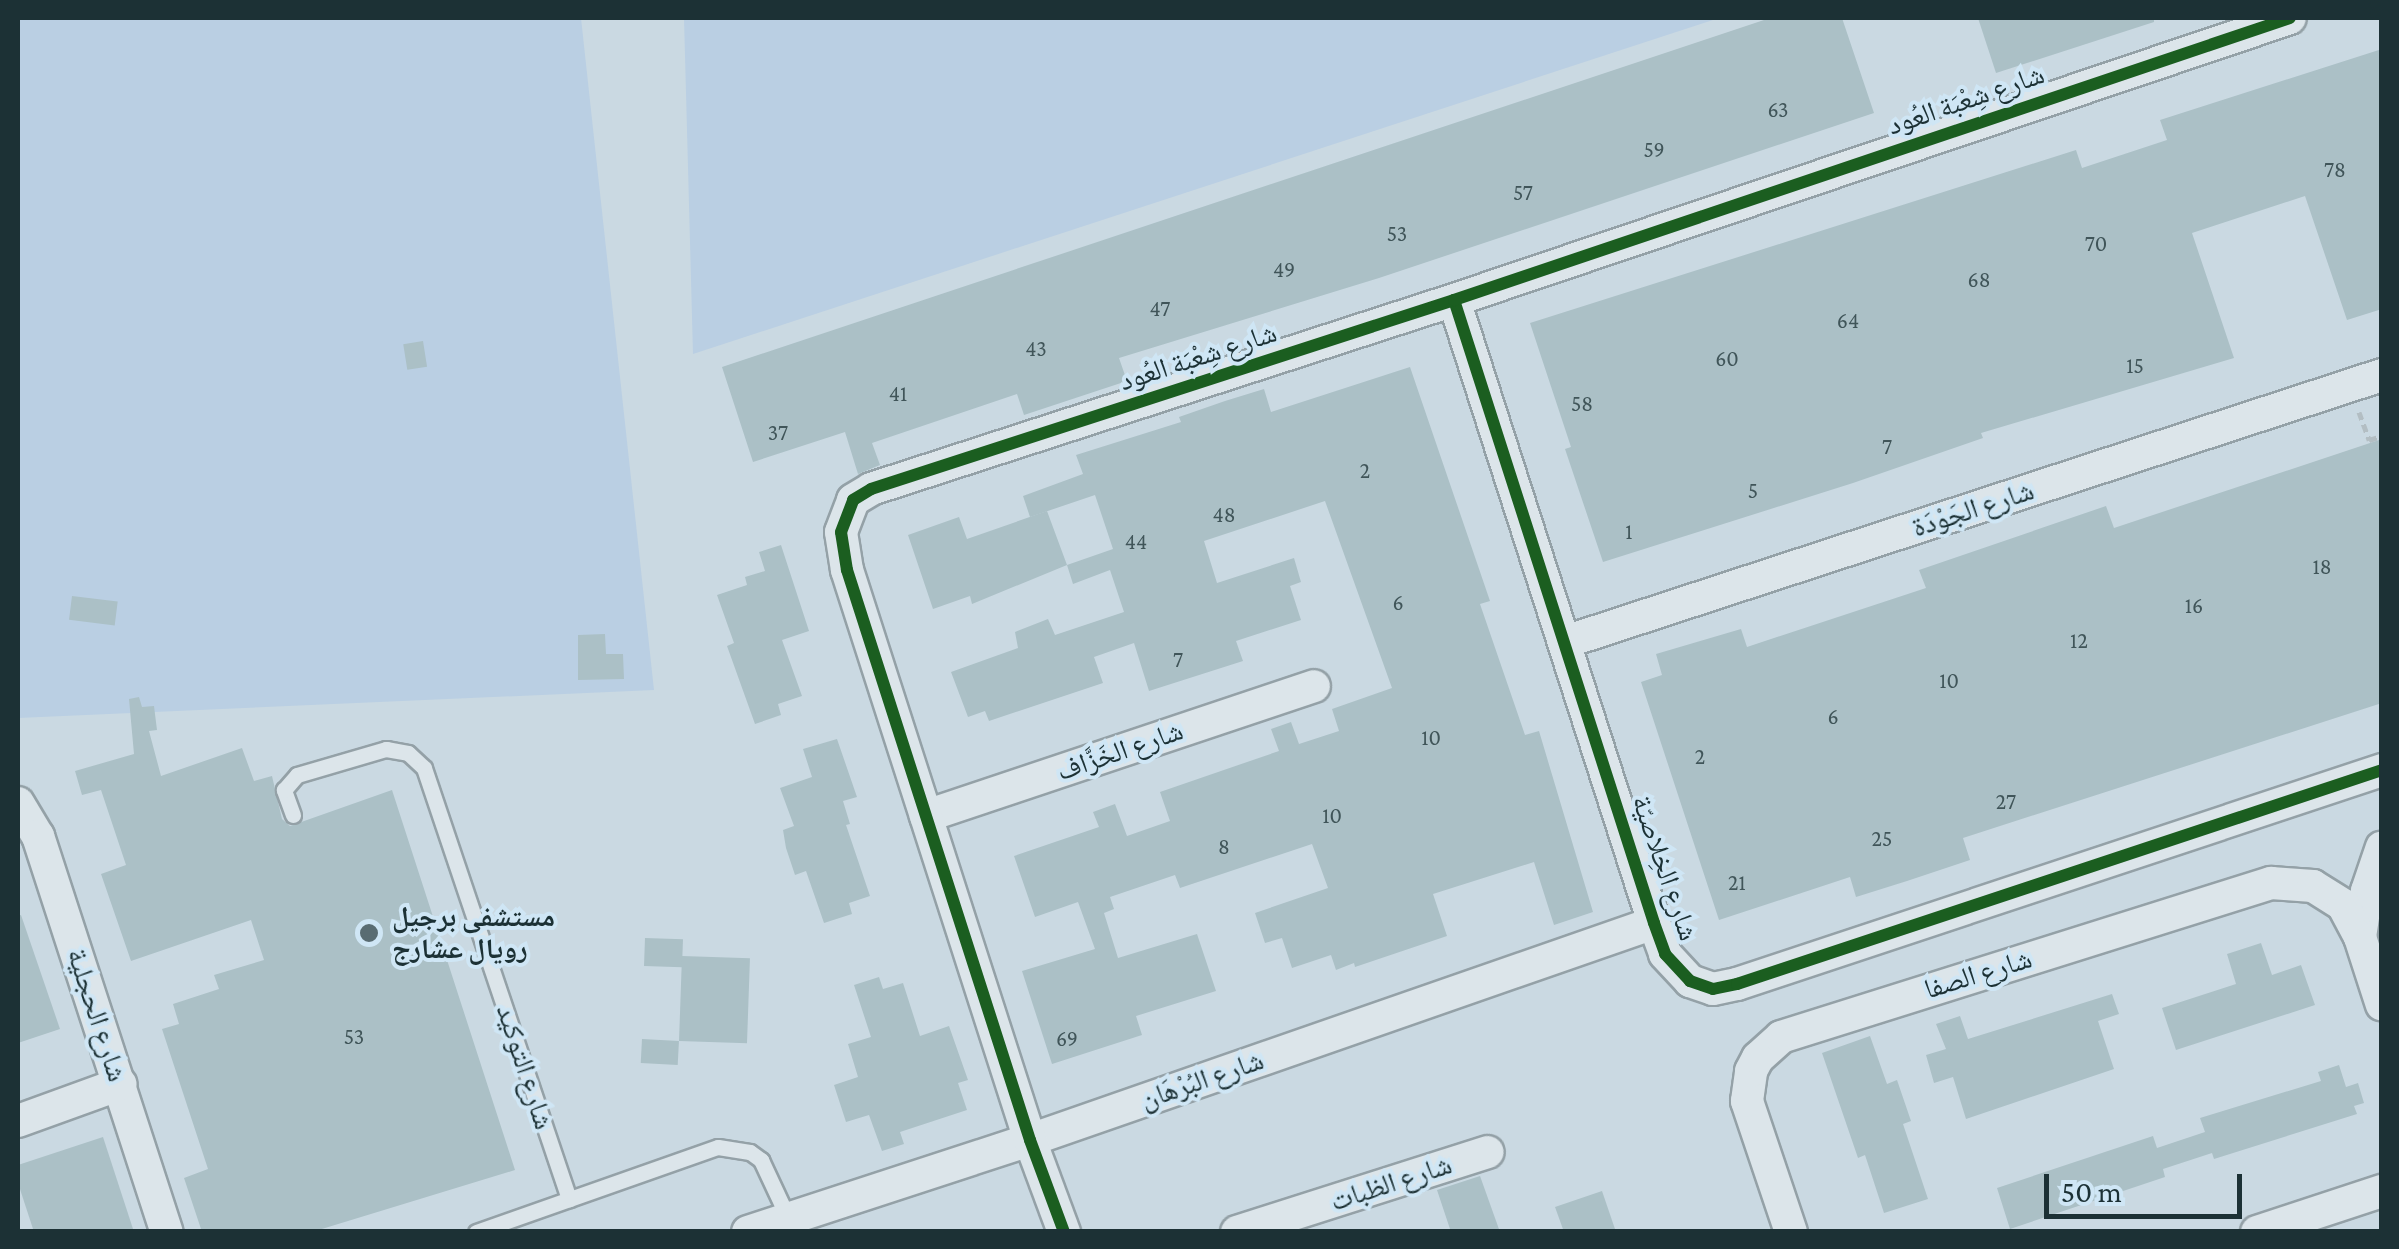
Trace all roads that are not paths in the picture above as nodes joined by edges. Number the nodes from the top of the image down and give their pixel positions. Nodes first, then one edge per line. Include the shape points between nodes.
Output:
1 (2290, 18) edge
2 (1454, 300) junction
3 (2382, 375) edge
4 (1565, 642) junction
5 (1314, 686) dead end
6 (2382, 770) edge
7 (18, 803) edge
8 (293, 815) dead end
9 (926, 816) junction
10 (2382, 848) edge
11 (1654, 923) junction
12 (2360, 937) junction
13 (2382, 1004) edge
14 (120, 1084) junction
15 (18, 1120) edge
16 (1030, 1140) junction
17 (1488, 1152) dead end
18 (2382, 1191) edge
19 (569, 1199) junction
20 (788, 1218) junction
21 (167, 1232) edge
22 (476, 1232) edge
23 (748, 1232) edge
24 (1064, 1232) edge
25 (1237, 1232) edge
26 (1791, 1232) edge
27 (2258, 1232) edge

1 - 2 street, شارع شِعْبَة العُود
2 - 4 street, شارع الخِلاصيّة
2 - 9 street, شارع شِعْبَة العُود via 853,500 842,519 844,558
3 - 4 street, شارع الجَوْدَة
4 - 11 street, شارع الخِلاصيّة
5 - 9 street, شارع الخَزَّاف
6 - 11 street, شارع الخِلاصيّة via 1725,988 1701,986 1680,974
7 - 14 street, شارع الحجلية via 38,836
8 - 19 lane, شارع التوكيد via 284,790 297,776 386,749 408,753 424,768
9 - 16 street, شارع شِعْبَة العُود
10 - 12 street
11 - 16 street, شارع البُرْهَان
12 - 13 street
12 - 26 street, شارع الصفا via 2330,894 2294,882 2271,883 1780,1037 1758,1058 1747,1101
14 - 15 street
14 - 21 street, شارع الحجلية
16 - 20 street, شارع البُرْهَان
16 - 24 street, شارع شِعْبَة العُود
17 - 25 street, شارع الظبات
18 - 27 street
19 - 20 lane via 734,1147 761,1160
19 - 22 lane
20 - 23 street, شارع البُرْهَان

